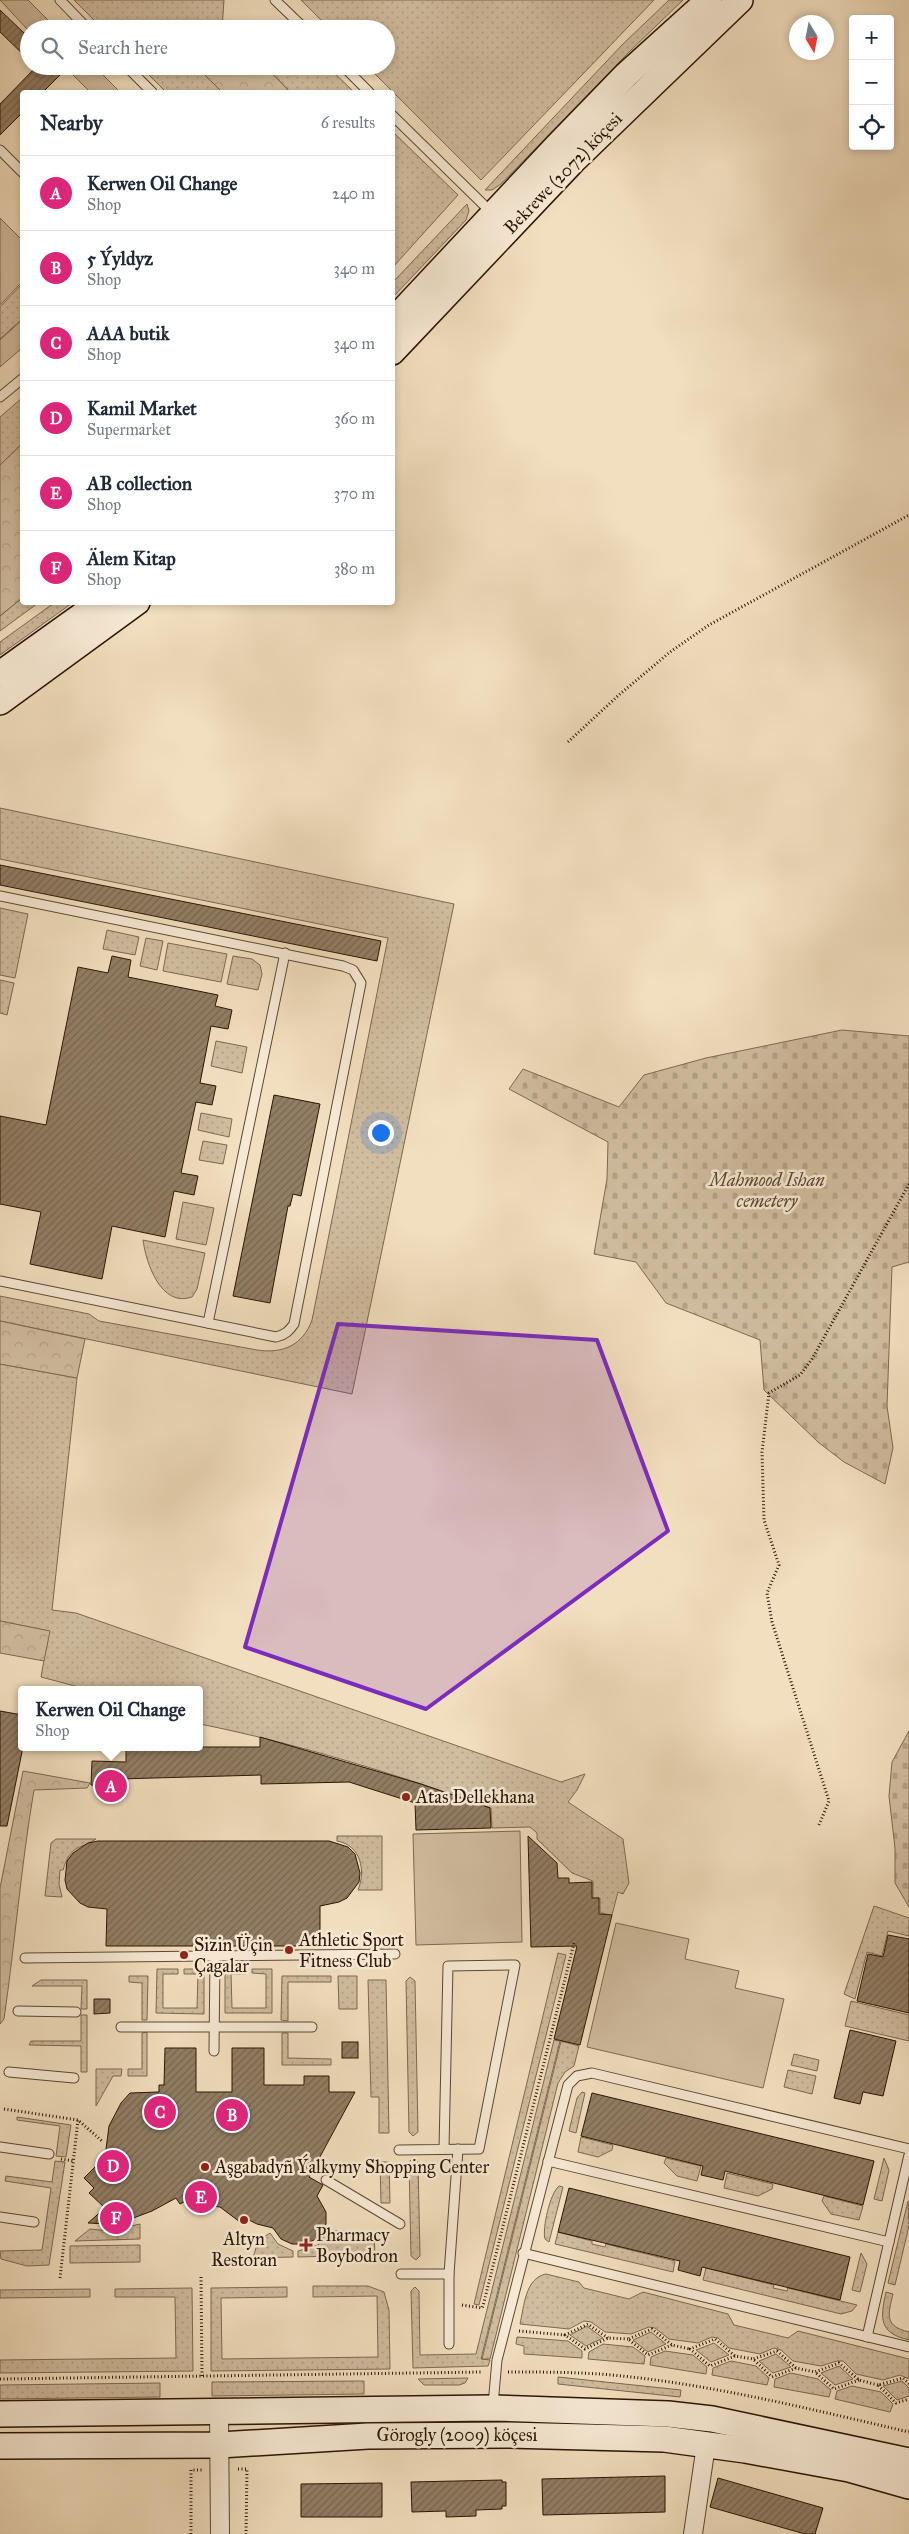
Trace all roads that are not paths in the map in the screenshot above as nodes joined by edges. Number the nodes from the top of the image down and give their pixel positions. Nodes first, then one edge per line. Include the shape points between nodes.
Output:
1 (60, 0) edge
2 (275, 0) edge
3 (709, 0) edge
4 (740, 0) edge
5 (79, 20) edge
6 (296, 20) edge
7 (135, 75) edge
8 (352, 75) edge
9 (150, 90) edge
10 (368, 90) edge
11 (395, 118) edge
12 (0, 150) edge
13 (20, 170) edge
14 (501, 222) junction
15 (395, 319) edge
16 (395, 348) edge
17 (20, 381) edge
18 (0, 397) edge
19 (98, 605) edge
20 (133, 605) edge
21 (0, 674) edge
22 (0, 702) edge
23 (0, 896) edge
24 (284, 954) junction
25 (0, 1281) edge
26 (208, 1323) junction
27 (395, 1954) dead end
28 (214, 1956) junction
29 (25, 1958) dead end
30 (18, 2011) dead end
31 (76, 2012) dead end
32 (121, 2027) dead end
33 (214, 2027) junction
34 (312, 2027) dead end
35 (214, 2051) dead end
36 (9, 2072) dead end
37 (74, 2078) dead end
38 (0, 2148) edge
39 (458, 2149) junction
40 (909, 2149) edge
41 (399, 2150) dead end
42 (444, 2150) junction
43 (909, 2155) edge
44 (52, 2156) road end
45 (548, 2160) junction
46 (326, 2180) dead end
47 (0, 2217) edge
48 (34, 2222) dead end
49 (400, 2224) dead end
50 (889, 2242) junction
51 (523, 2253) junction
52 (401, 2274) dead end
53 (449, 2274) junction
54 (867, 2337) junction
55 (449, 2344) dead end
56 (909, 2347) edge
57 (492, 2408) junction
58 (220, 2412) junction
59 (0, 2414) edge
60 (220, 2445) junction
61 (706, 2445) junction
62 (0, 2446) edge
63 (909, 2461) edge
64 (909, 2486) edge
65 (220, 2534) edge
66 (693, 2534) edge

1 - 5 lane
2 - 6 lane
3 - 14 main road, Bekrewe (2072) köçesi via 626,75
4 - 14 main road, Bekrewe (2072) köçesi via 579,154
7 - 9 lane
8 - 10 lane
11 - 14 lane
12 - 13 lane
14 - 15 main road, Bekrewe (2072) köçesi
14 - 16 main road, Bekrewe (2072) köçesi
17 - 18 lane
19 - 21 main road
20 - 22 main road
23 - 24 lane
24 - 26 lane
24 - 26 lane via 353,970 361,983 294,1324 284,1335 276,1337
25 - 26 lane
27 - 28 lane
28 - 29 lane
28 - 33 lane
30 - 31 lane
32 - 33 lane
33 - 34 lane
33 - 35 lane
36 - 37 lane
38 - 44 lane
39 - 42 lane
39 - 42 lane via 479,2148 515,1965 448,1966
39 - 53 lane
40 - 45 lane via 586,2073 568,2085
41 - 42 lane
43 - 50 lane
45 - 50 lane
45 - 51 lane
46 - 49 lane
47 - 48 lane
50 - 54 lane
51 - 54 lane
51 - 57 lane via 495,2372
52 - 53 lane
53 - 55 lane
54 - 56 lane
57 - 58 main road, Görogly (2009) köçesi
57 - 63 main road, Görogly (2009) köçesi via 668,2414 712,2419
58 - 59 main road, Görogly (2009) köçesi
58 - 60 street
60 - 61 main road, Görogly (2009) köçesi via 368,2436 508,2435 664,2438
60 - 62 main road, Görogly (2009) köçesi
60 - 65 street
61 - 64 main road, Görogly (2009) köçesi via 849,2469
61 - 66 street

